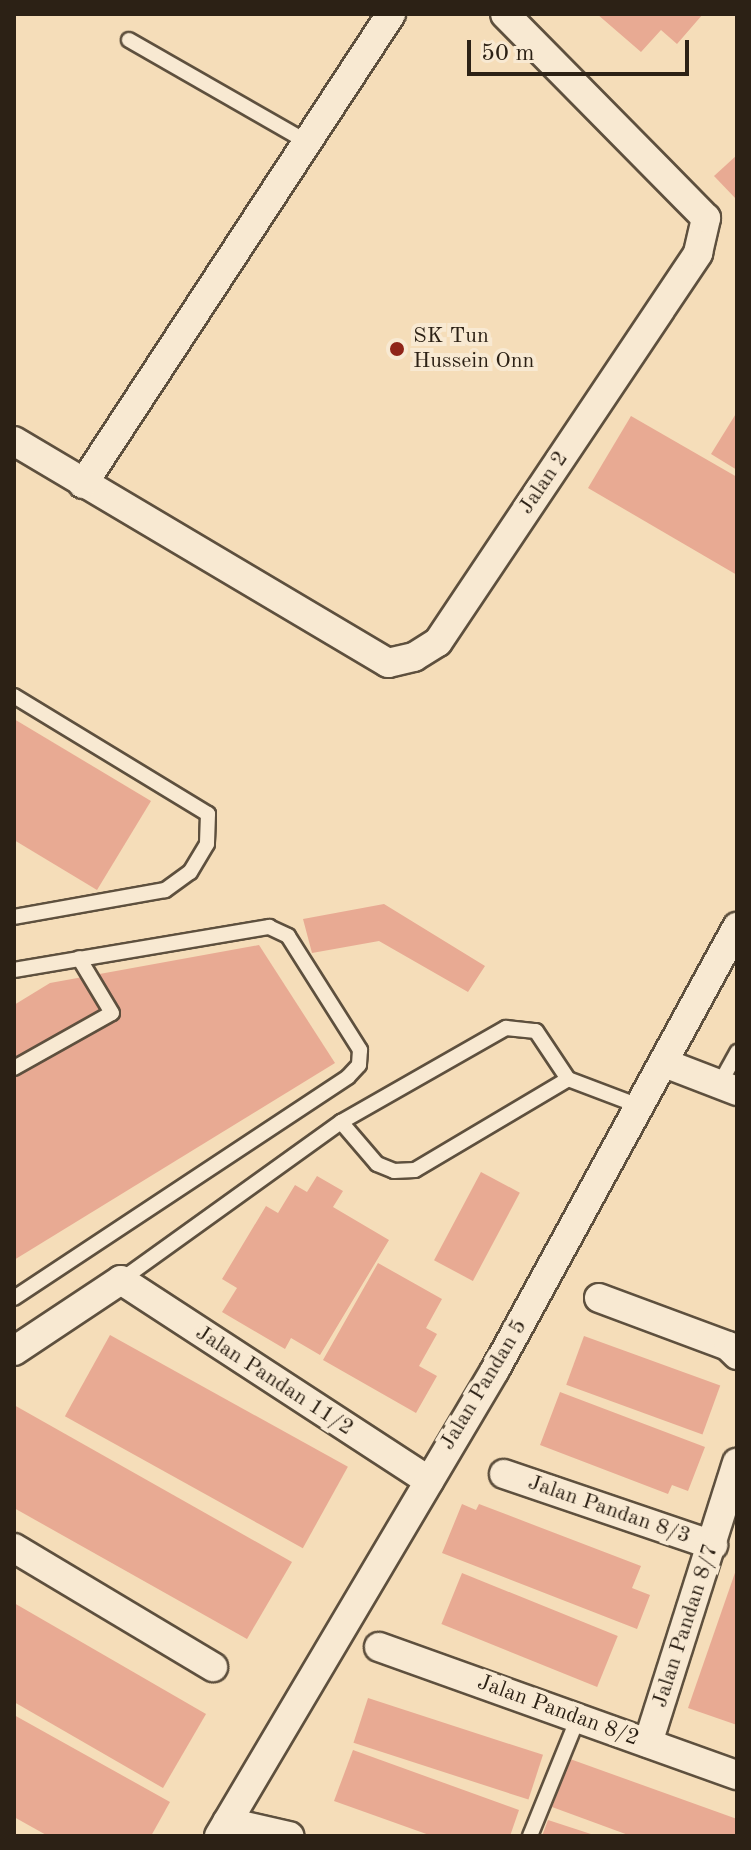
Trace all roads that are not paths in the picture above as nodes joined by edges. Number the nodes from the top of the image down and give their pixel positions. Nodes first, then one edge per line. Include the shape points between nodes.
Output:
1 (391, 14) edge
2 (505, 14) edge
3 (129, 40) dead end
4 (307, 142) junction
5 (14, 441) edge
6 (83, 484) junction
7 (14, 696) edge
8 (14, 917) edge
9 (737, 927) edge
10 (79, 958) junction
11 (14, 970) edge
12 (737, 1052) edge
13 (667, 1064) junction
14 (14, 1068) edge
15 (568, 1079) junction
16 (728, 1088) edge
17 (642, 1107) junction
18 (341, 1122) junction
19 (121, 1280) junction
20 (14, 1298) edge
21 (599, 1298) dead end
22 (14, 1351) edge
23 (737, 1355) edge
24 (737, 1463) edge
25 (504, 1474) dead end
26 (429, 1481) junction
27 (713, 1545) junction
28 (14, 1548) edge
29 (379, 1647) dead end
30 (213, 1667) dead end
31 (578, 1718) junction
32 (648, 1743) junction
33 (737, 1775) edge
34 (223, 1829) edge
35 (289, 1836) edge
36 (530, 1836) edge

1 - 4 street
2 - 6 street, Jalan 2 via 706,218 698,253 438,642 414,657 388,663
3 - 4 lane
4 - 6 street
5 - 6 street, Jalan 2
7 - 8 lane via 208,814 207,844 190,872 165,890
9 - 13 street, Jalan Pandan 5
10 - 11 lane
10 - 14 lane via 112,1013
10 - 20 lane via 269,927 288,936 360,1050 359,1065
12 - 16 lane
13 - 16 street
13 - 17 street, Jalan Pandan 5
15 - 17 lane
15 - 18 lane via 415,1170 377,1164
15 - 18 lane via 536,1031 506,1028
17 - 26 street, Jalan Pandan 5
18 - 19 lane
19 - 22 street
19 - 26 street, Jalan Pandan 11/2
21 - 23 street via 728,1346
24 - 27 street, Jalan Pandan 8/7
25 - 27 street, Jalan Pandan 8/3
26 - 34 street, Jalan Pandan 5
27 - 32 street, Jalan Pandan 8/7
28 - 30 street
29 - 31 street, Jalan Pandan 8/2
31 - 32 street, Jalan Pandan 8/2
31 - 36 lane
32 - 33 street, Jalan Pandan 8/2
34 - 35 street

